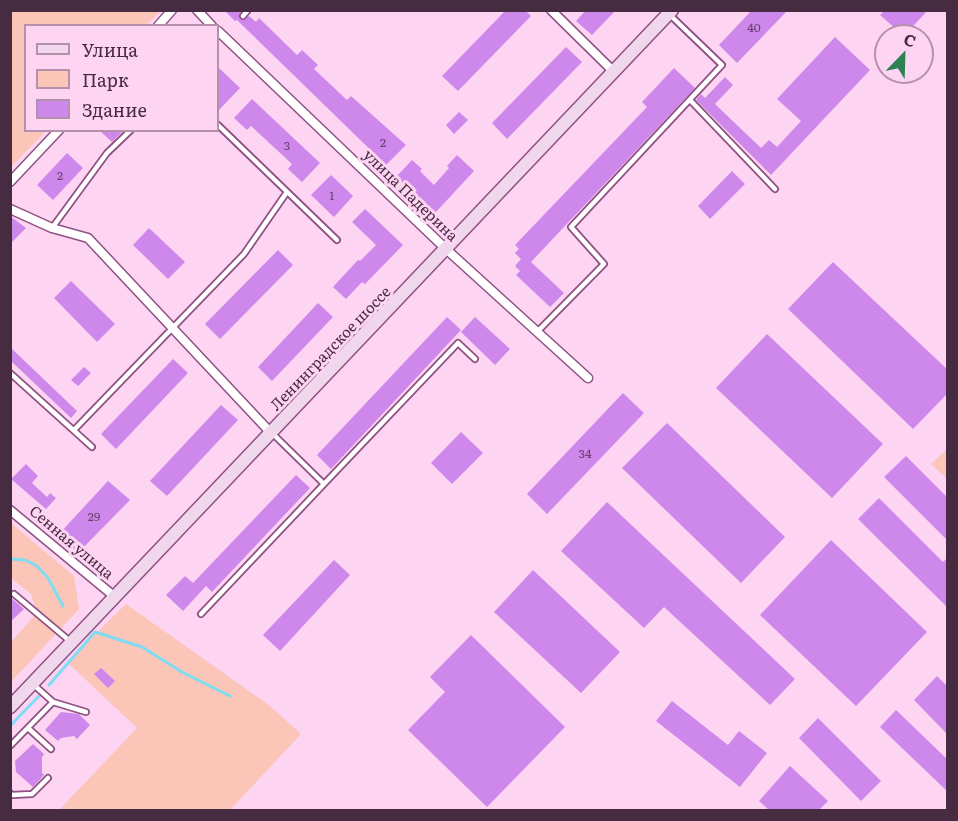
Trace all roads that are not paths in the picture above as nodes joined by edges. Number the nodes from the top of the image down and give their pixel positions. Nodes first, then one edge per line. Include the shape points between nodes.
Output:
1 (172, 10) edge
2 (197, 10) edge
3 (248, 10) edge
4 (551, 10) edge
5 (671, 12) edge
6 (243, 16) dead end
7 (160, 24) edge
8 (210, 24) edge
9 (219, 32) edge
10 (614, 72) junction
11 (690, 100) junction
12 (219, 126) edge
13 (57, 132) edge
14 (129, 132) edge
15 (10, 182) edge
16 (775, 189) dead end
17 (287, 192) junction
18 (10, 209) edge
19 (52, 228) junction
20 (337, 240) dead end
21 (446, 249) junction
22 (174, 329) junction
23 (537, 332) junction
24 (475, 359) dead end
25 (10, 373) edge
26 (588, 378) dead end
27 (74, 430) junction
28 (271, 433) junction
29 (92, 447) dead end
30 (324, 484) junction
31 (10, 510) edge
32 (14, 594) dead end
33 (115, 597) junction
34 (201, 614) dead end
35 (72, 643) junction
36 (33, 684) junction
37 (53, 702) junction
38 (10, 707) edge
39 (86, 712) dead end
40 (28, 728) junction
41 (10, 746) edge
42 (51, 749) dead end
43 (48, 778) dead end
44 (10, 793) edge

1 - 7 street
2 - 8 street
3 - 6 lane
4 - 10 street
5 - 10 main road, Ленинградское шоссе
5 - 11 lane via 722,65
9 - 21 street, улица Падерина
10 - 21 main road, Ленинградское шоссе
11 - 16 lane
11 - 23 lane via 571,227 604,264
12 - 17 lane
13 - 15 street
14 - 19 lane via 107,153
17 - 20 lane
17 - 22 lane via 244,254
18 - 19 street
19 - 22 street via 88,238
21 - 23 street, улица Падерина
21 - 28 main road, Ленинградское шоссе
22 - 27 lane
22 - 28 street
23 - 26 street, улица Падерина
24 - 30 lane via 458,344
25 - 27 lane
27 - 29 lane
28 - 30 lane
28 - 33 main road, Ленинградское шоссе
30 - 34 lane
31 - 33 street, Сенная улица
32 - 35 lane
33 - 35 main road, Ленинградское шоссе
35 - 36 main road, Ленинградское шоссе
36 - 37 lane
36 - 38 main road, Ленинградское шоссе
37 - 39 lane
37 - 40 lane
40 - 41 lane
40 - 42 lane
43 - 44 lane via 32,794

